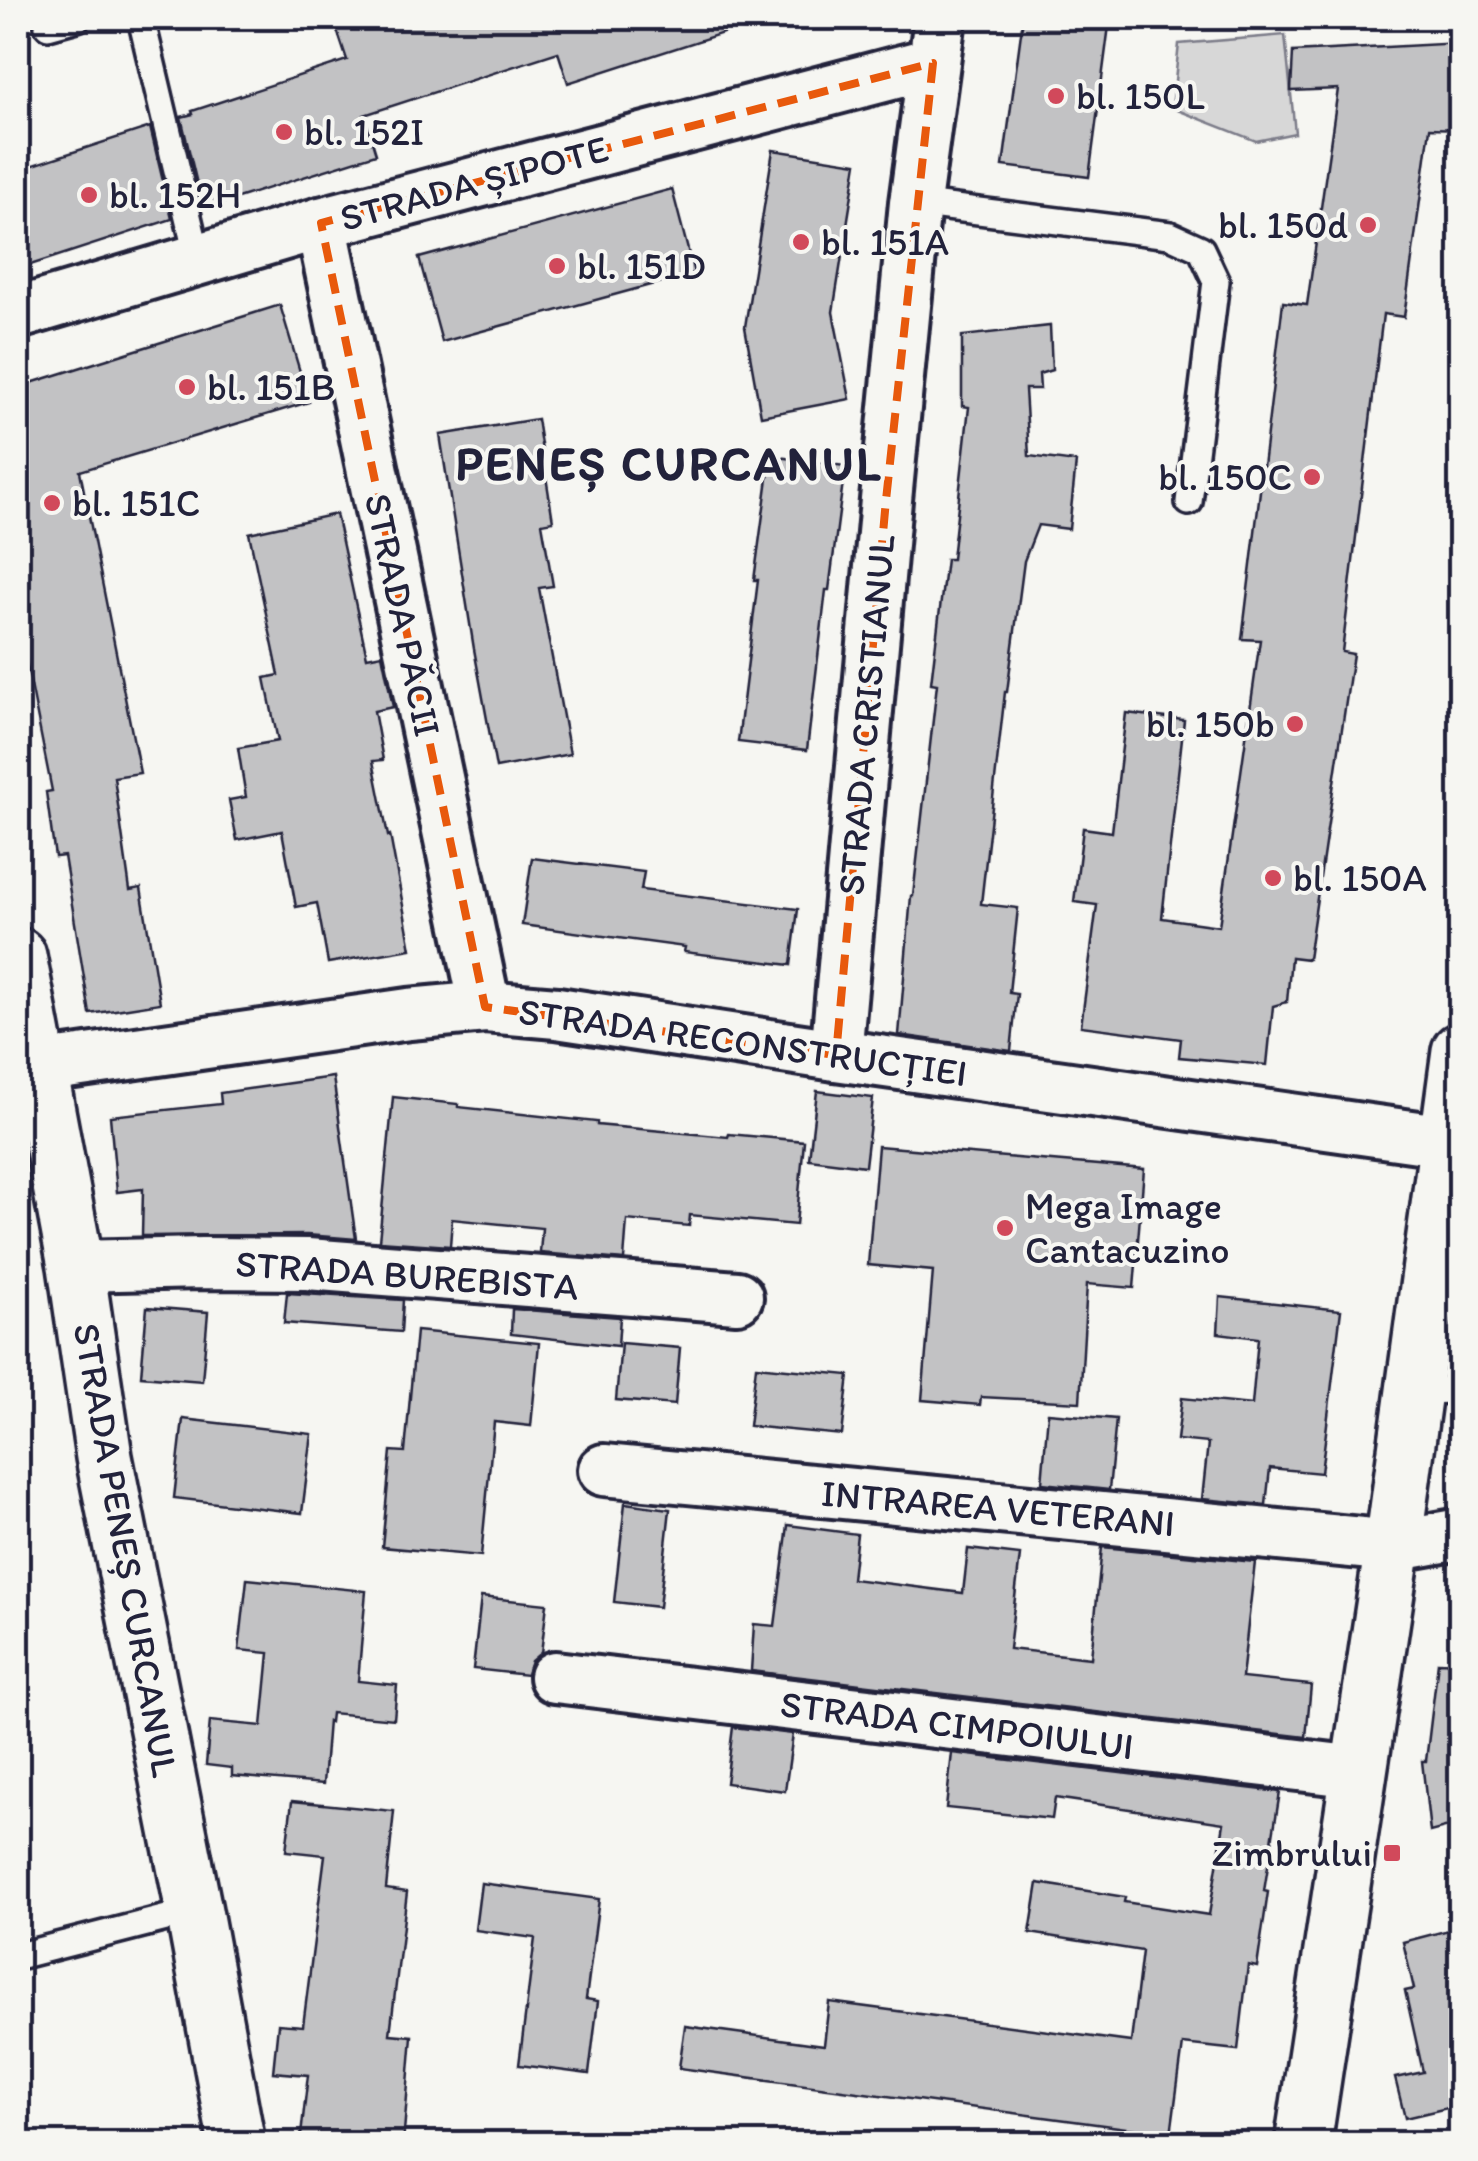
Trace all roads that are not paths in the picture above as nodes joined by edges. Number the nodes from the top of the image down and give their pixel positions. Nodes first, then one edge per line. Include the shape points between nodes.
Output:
1 (77, 18) edge
2 (141, 18) edge
3 (48, 26) dead end
4 (936, 40) edge
5 (915, 203) junction
6 (321, 222) junction
7 (198, 259) junction
8 (18, 313) edge
9 (1189, 502) dead end
10 (18, 956) edge
11 (485, 1006) junction
12 (1460, 1051) edge
13 (836, 1055) junction
14 (39, 1067) junction
15 (1447, 1141) junction
16 (76, 1266) junction
17 (737, 1297) dead end
18 (1437, 1391) edge
19 (604, 1470) dead end
20 (1460, 1534) edge
21 (1393, 1546) junction
22 (555, 1678) dead end
23 (1358, 1772) junction
24 (194, 1910) junction
25 (18, 1956) edge
26 (238, 2144) edge
27 (1303, 2144) edge

1 - 3 lane
2 - 7 lane
4 - 5 street, STRADA CRISTIANUL
4 - 6 street, STRADA ȘIPOTE
5 - 9 lane via 1170,236 1201,249 1216,281
5 - 13 street, STRADA CRISTIANUL
6 - 7 street, STRADA ȘIPOTE
6 - 11 street, STRADA PĂCII
7 - 8 street, STRADA ȘIPOTE
10 - 14 street, STRADA PENEȘ CURCANUL
11 - 13 street, STRADA RECONSTRUCȚIEI
11 - 14 street, STRADA RECONSTRUCȚIEI
12 - 15 street
13 - 15 street, STRADA RECONSTRUCȚIEI
14 - 16 street, STRADA PENEȘ CURCANUL
15 - 18 street
16 - 17 street, STRADA BUREBISTA via 307,1264
16 - 24 street, STRADA PENEȘ CURCANUL via 104,1457
18 - 21 street
19 - 21 street, INTRAREA VETERANI
20 - 21 street, INTRAREA VETERANI
21 - 23 street
22 - 23 street, STRADA CIMPOIULUI
23 - 27 street
24 - 25 lane
24 - 26 street, STRADA PENEȘ CURCANUL

